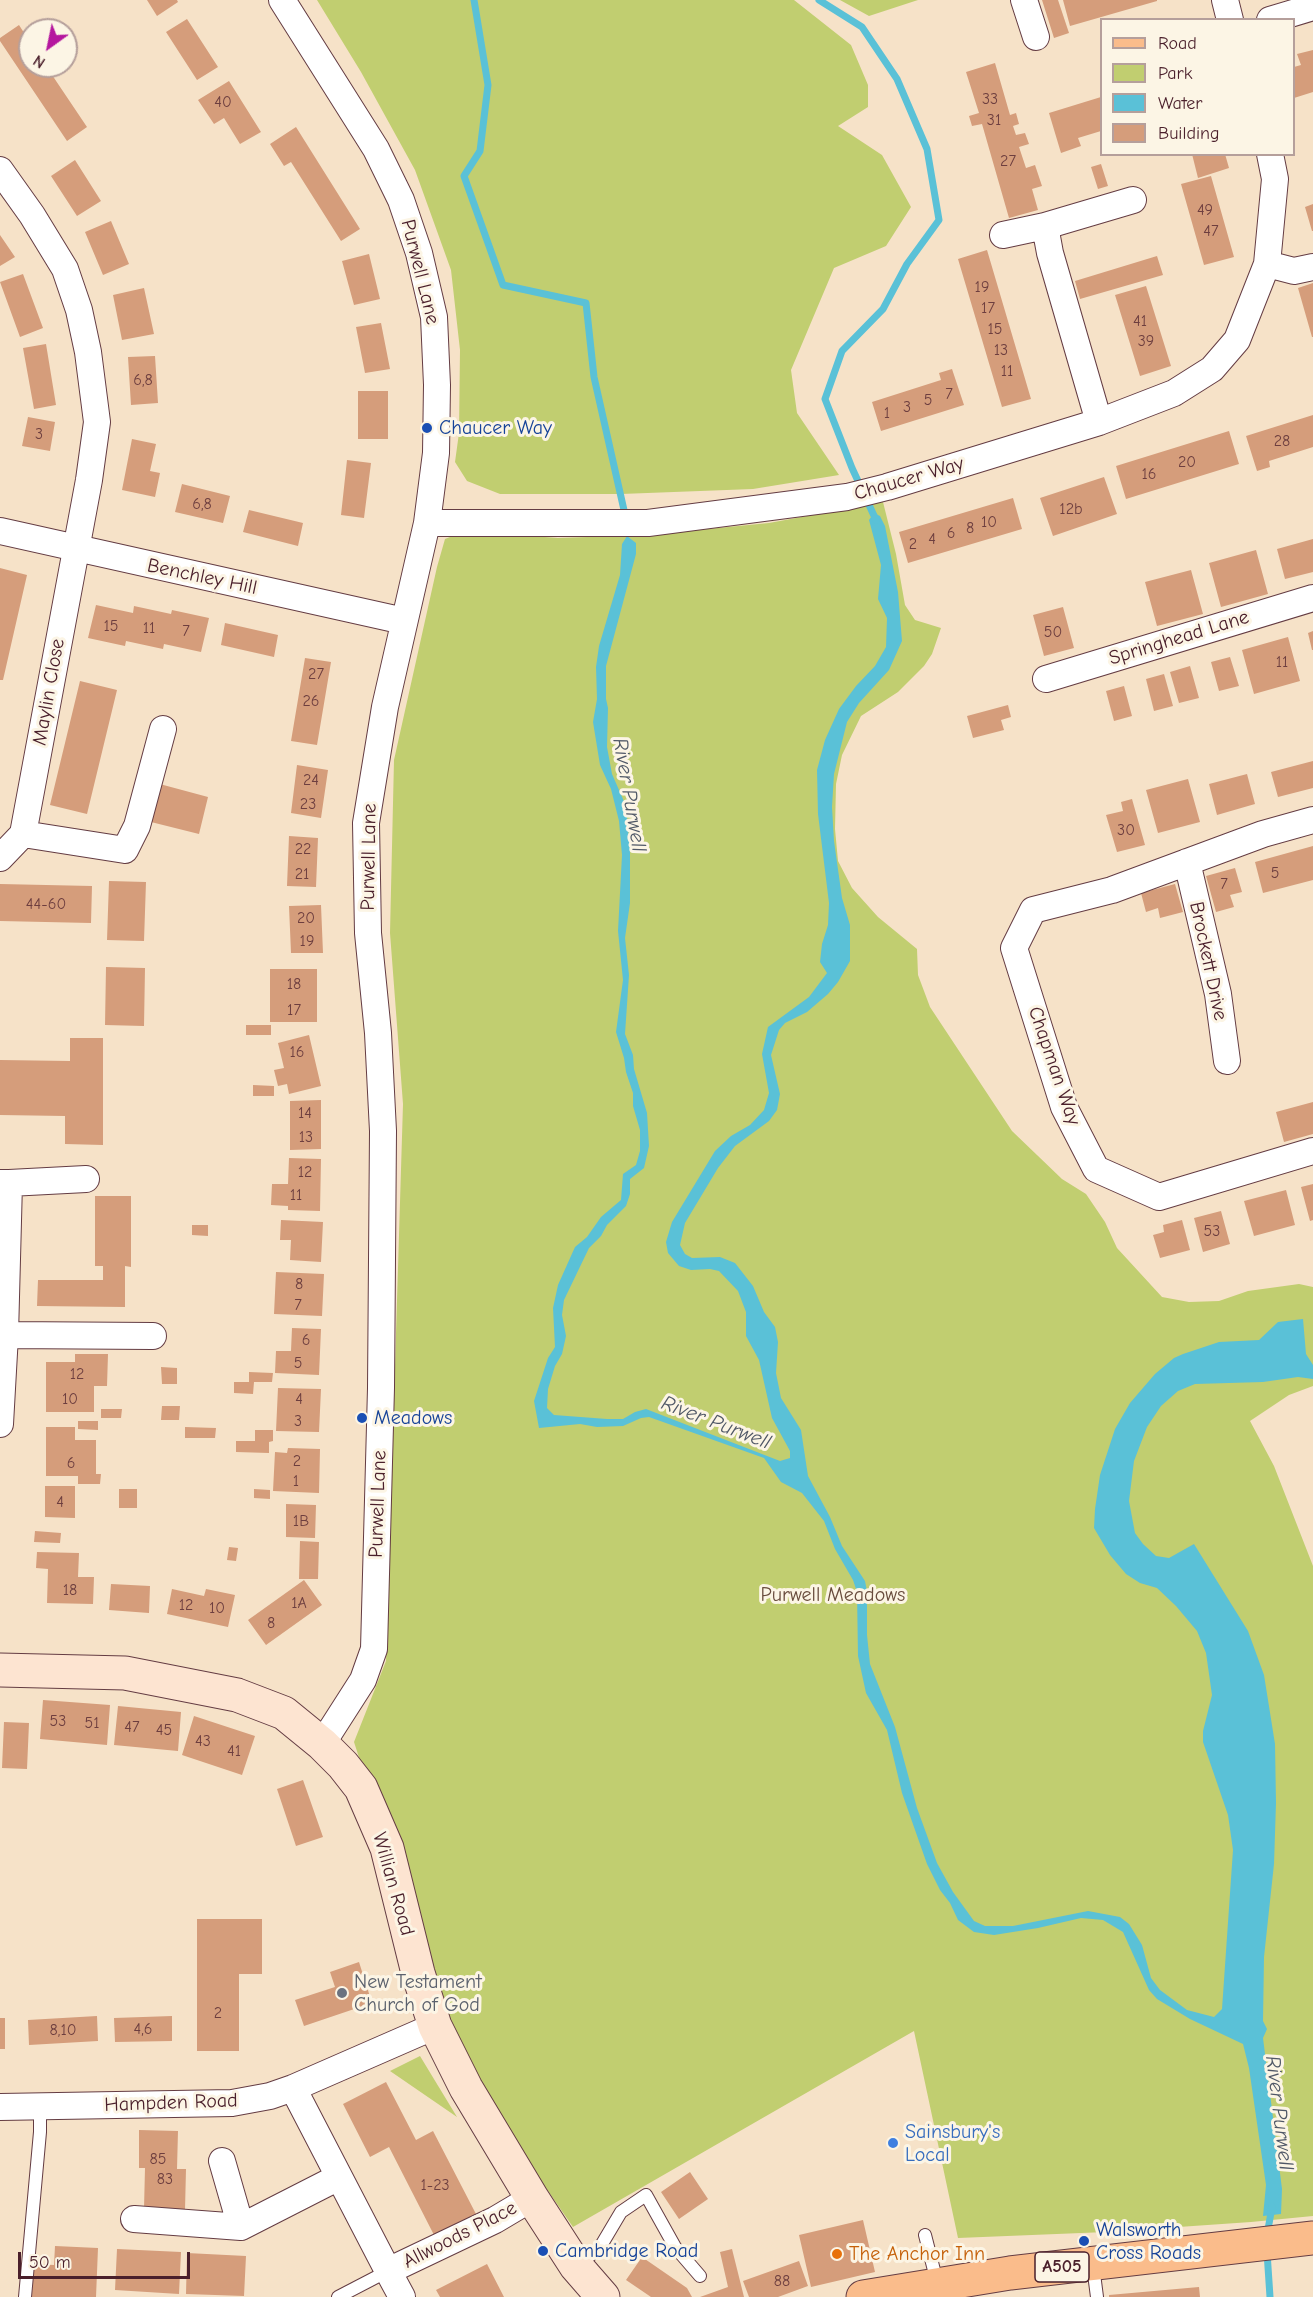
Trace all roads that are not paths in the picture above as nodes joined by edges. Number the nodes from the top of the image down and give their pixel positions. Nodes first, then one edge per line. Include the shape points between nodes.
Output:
1 (282, 0) edge
2 (1024, 0) edge
3 (1225, 0) edge
4 (1313, 7) edge
5 (1230, 18) edge
6 (1277, 18) edge
7 (1036, 37) dead end
8 (1270, 156) edge
9 (0, 170) edge
10 (1133, 200) dead end
11 (1045, 226) junction
12 (1003, 235) dead end
13 (1266, 264) junction
14 (1313, 267) edge
15 (1099, 422) junction
16 (427, 523) junction
17 (0, 531) edge
18 (76, 549) junction
19 (1313, 598) edge
20 (404, 621) junction
21 (1046, 679) dead end
22 (163, 729) dead end
23 (1313, 820) edge
24 (23, 834) junction
25 (0, 858) edge
26 (1187, 862) junction
27 (1227, 1062) dead end
28 (1313, 1151) edge
29 (86, 1179) dead end
30 (4, 1183) edge
31 (5, 1335) junction
32 (153, 1336) dead end
33 (0, 1424) edge
34 (0, 1670) edge
35 (322, 1744) junction
36 (435, 2026) junction
37 (293, 2088) junction
38 (0, 2107) edge
39 (39, 2107) junction
40 (222, 2161) dead end
41 (339, 2177) junction
42 (532, 2198) junction
43 (134, 2219) dead end
44 (241, 2227) junction
45 (925, 2235) dead end
46 (1313, 2238) edge
47 (1092, 2264) junction
48 (576, 2265) junction
49 (388, 2271) junction
50 (700, 2276) dead end
51 (938, 2284) junction
52 (25, 2297) edge
53 (338, 2297) edge
54 (402, 2297) edge
55 (584, 2297) edge
56 (603, 2297) edge
57 (863, 2297) edge
58 (1097, 2297) edge

1 - 16 street, Purwell Lane via 376,149 401,200 419,253 434,317 438,385 436,453
2 - 7 street
3 - 5 street
4 - 6 street
8 - 13 street, Chaucer Way via 1275,179
9 - 18 street, Maylin Close via 65,269 88,352 97,422
10 - 11 street
11 - 12 street
11 - 15 street
13 - 14 street via 1294,271
13 - 15 street, Chaucer Way via 1237,340 1212,369 1174,393
15 - 16 street, Chaucer Way via 847,497 648,523
16 - 20 street, Purwell Lane
17 - 18 street, Benchley Hill
18 - 20 street, Benchley Hill
18 - 24 street, Maylin Close
19 - 21 street, Springhead Lane
20 - 35 street, Purwell Lane via 366,823 368,933 383,1131 374,1649 363,1680
22 - 24 street via 137,826 125,850
23 - 26 street
24 - 25 street
26 - 27 street, Brockett Drive via 1218,994
26 - 28 street, Chapman Way via 1112,890 1033,910 1014,948 1064,1107 1096,1169 1159,1197
29 - 30 street
30 - 31 street
31 - 32 street
31 - 33 street
34 - 35 street, Willian Road via 125,1673 237,1695 284,1713
35 - 36 street, Willian Road via 361,1788 387,1848
36 - 37 street, Hampden Road
36 - 42 street, Willian Road via 466,2088
37 - 39 street, Hampden Road via 232,2103
37 - 41 street, Allwoods Place
38 - 39 street, Hampden Road
39 - 52 lane
40 - 44 street
41 - 44 street
41 - 49 street, Allwoods Place
42 - 48 street, Willian Road
42 - 49 street, Allwoods Place
43 - 44 street
45 - 51 lane
46 - 47 main road, A505
47 - 51 main road, A505
47 - 58 lane
48 - 50 lane via 599,2249 621,2212 646,2195 675,2247
48 - 55 street, Willian Road
48 - 56 street, Willian Road
49 - 53 lane
49 - 54 street, Allwoods Place
51 - 57 main road, A505

